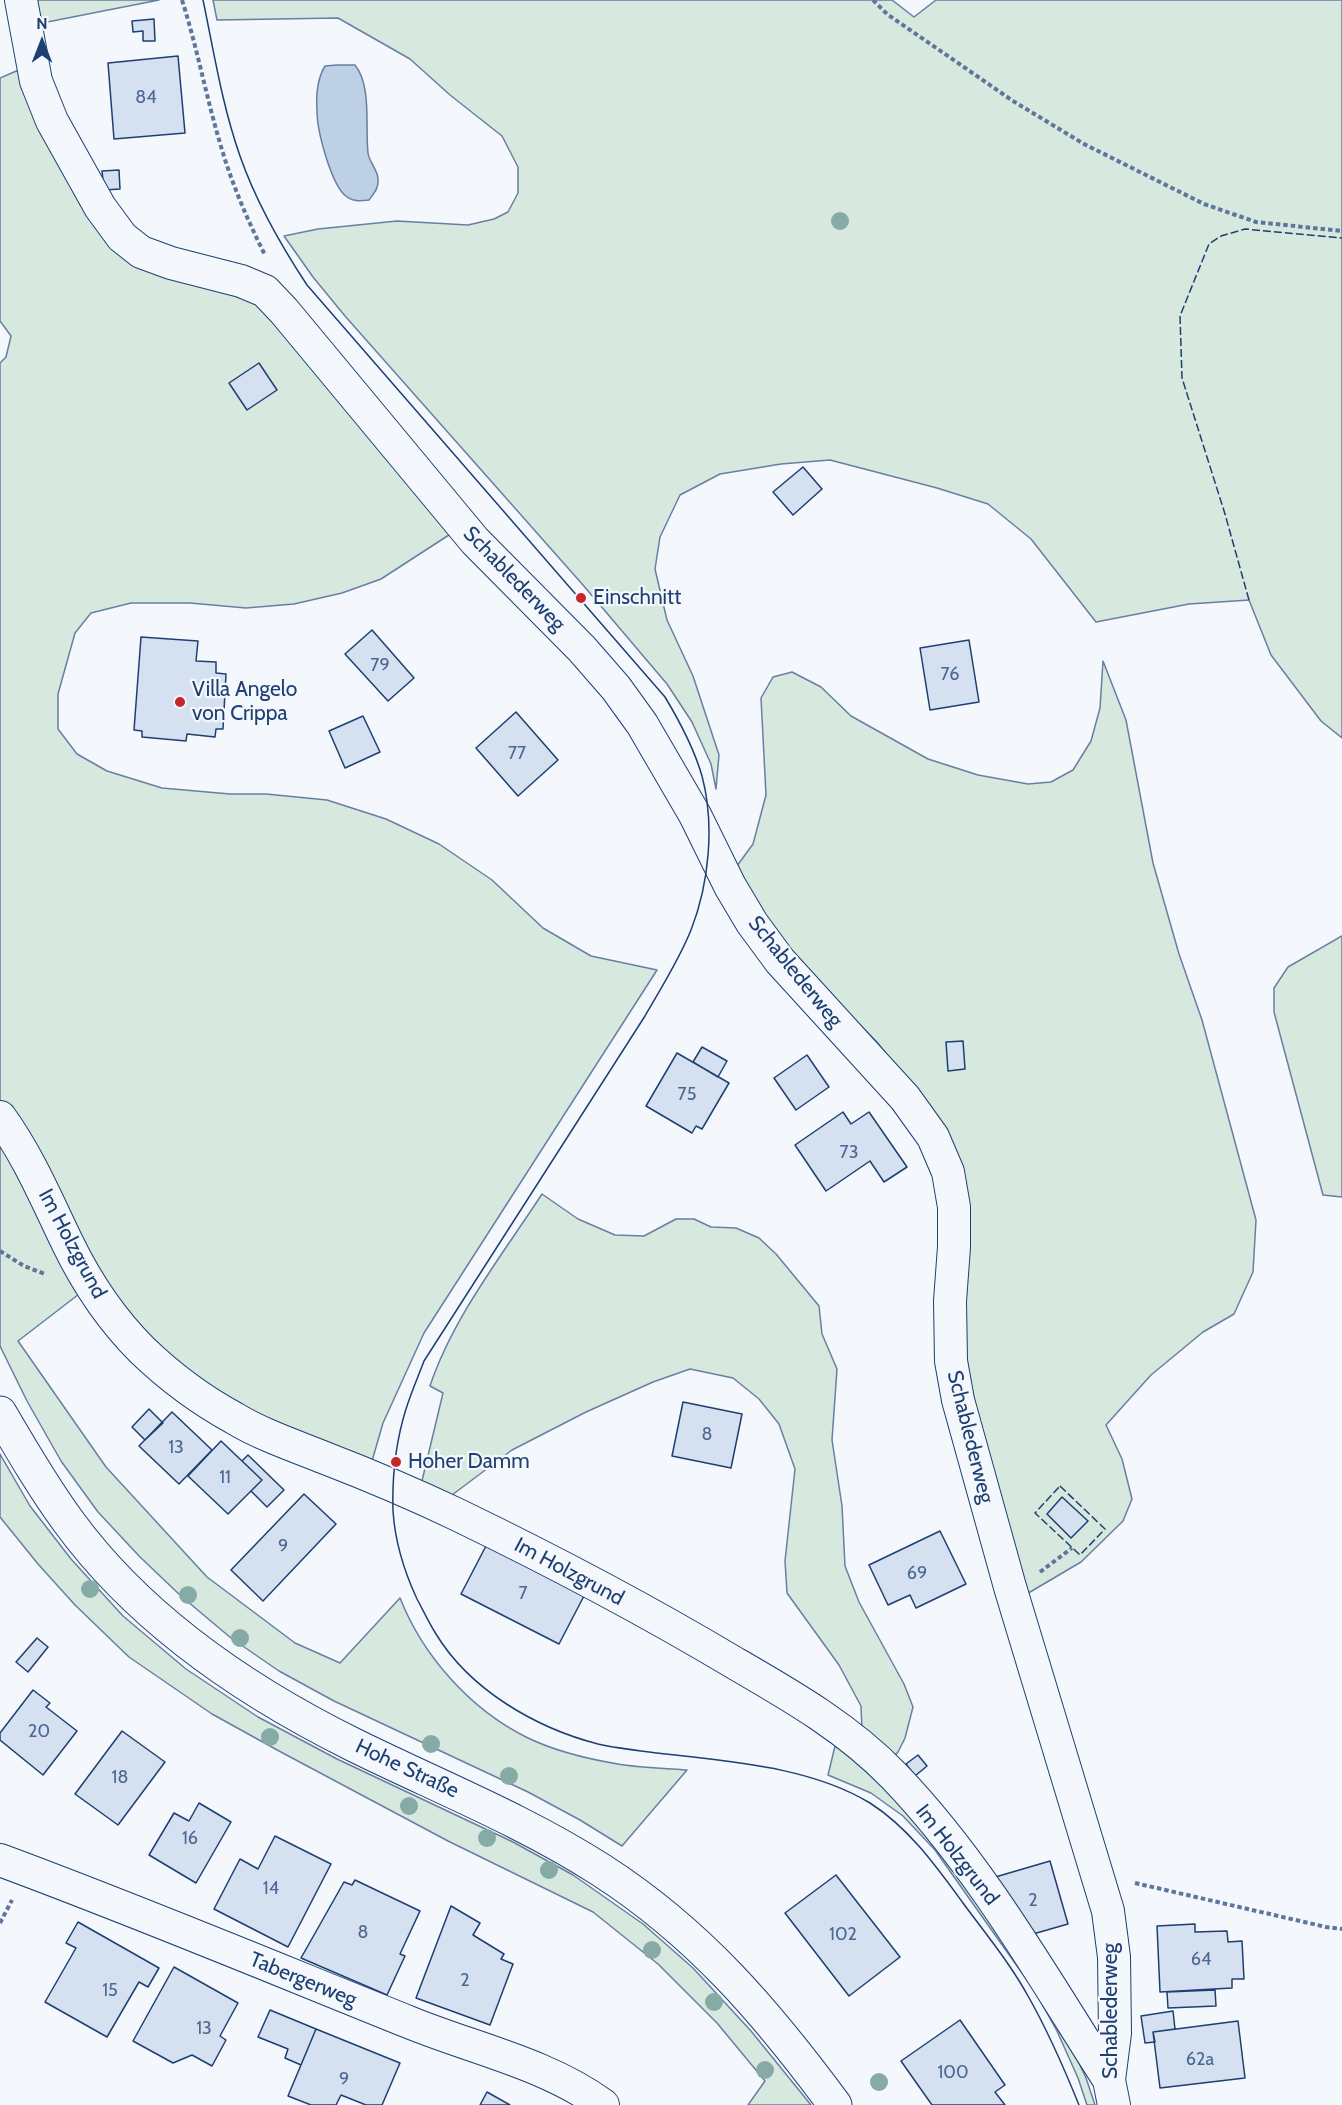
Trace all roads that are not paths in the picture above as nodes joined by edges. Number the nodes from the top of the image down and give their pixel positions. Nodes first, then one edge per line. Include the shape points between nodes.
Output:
1 (21, 0) edge
2 (0, 1117) edge
3 (0, 1413) edge
4 (0, 1860) edge
5 (1111, 2093) edge
6 (603, 2105) edge
7 (835, 2105) edge

1 - 5 street, Schablederweg via 36,81 52,121 100,207 122,237 141,252 265,291 284,311 475,541 616,688 690,806 752,923 780,961 905,1098 933,1137 948,1172 954,1207 951,1361 958,1400 1108,1911 1114,1957
2 - 5 street, Im Holzgrund via 44,1191 88,1281 110,1313 143,1350 188,1389 236,1420 460,1516 604,1590 759,1677 860,1743 930,1817 991,1898 1041,1970
3 - 7 main road, Hohe Straße via 69,1523 123,1586 157,1617 214,1662 276,1703 525,1826 632,1891 690,1938 747,1994
4 - 6 street, Tabergerweg via 545,2073

